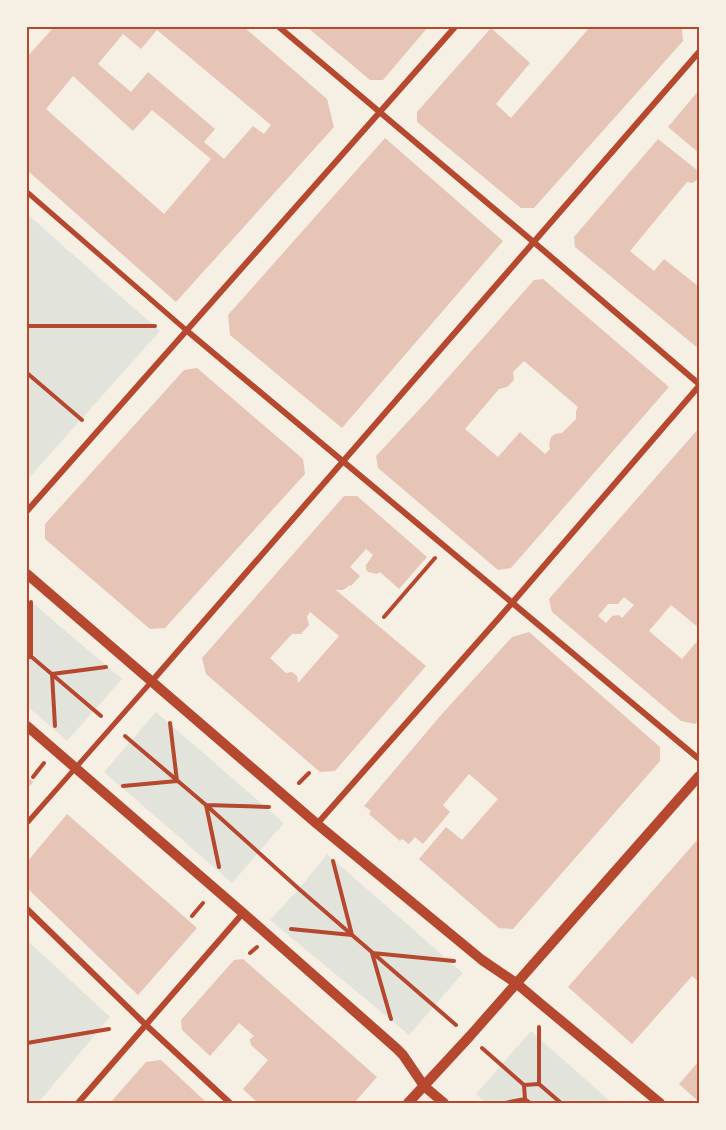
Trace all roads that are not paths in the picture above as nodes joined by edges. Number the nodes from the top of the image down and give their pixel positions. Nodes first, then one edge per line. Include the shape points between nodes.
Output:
1 (279, 27) edge
2 (455, 27) edge
3 (699, 52) edge
4 (379, 113) junction
5 (27, 192) edge
6 (533, 242) junction
7 (186, 330) junction
8 (699, 385) edge
9 (343, 461) junction
10 (27, 511) edge
11 (27, 574) edge
12 (512, 603) junction
13 (152, 681) junction
14 (27, 726) edge
15 (699, 759) edge
16 (75, 768) junction
17 (699, 776) edge
18 (27, 823) edge
19 (317, 824) junction
20 (27, 909) edge
21 (243, 913) junction
22 (516, 983) junction
23 (146, 1025) junction
24 (424, 1086) junction
25 (78, 1103) edge
26 (230, 1103) edge
27 (408, 1103) edge
28 (444, 1103) edge
29 (660, 1103) edge

1 - 4 street
2 - 4 street
3 - 6 street
4 - 6 street
4 - 7 street
5 - 7 street
6 - 8 street
6 - 9 street
7 - 9 street
7 - 10 street
8 - 12 street
9 - 12 street
9 - 13 street
11 - 13 street
12 - 15 street
12 - 19 street
13 - 16 street
13 - 19 street
14 - 16 street
16 - 18 street
16 - 21 street
17 - 22 street
19 - 22 street via 482,960
20 - 23 street
21 - 23 street
21 - 24 street via 403,1055
22 - 24 street
22 - 29 street
23 - 25 street
23 - 26 street
24 - 27 street
24 - 28 street

